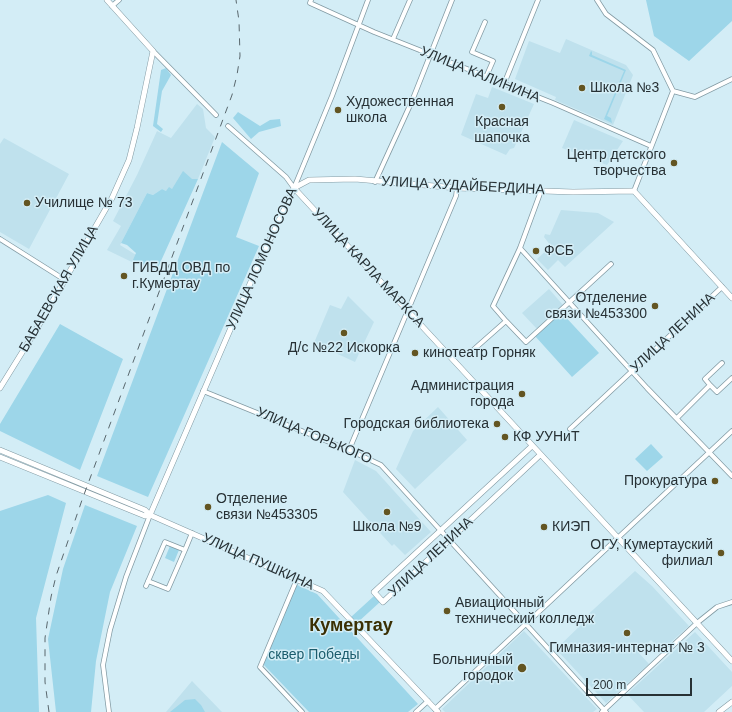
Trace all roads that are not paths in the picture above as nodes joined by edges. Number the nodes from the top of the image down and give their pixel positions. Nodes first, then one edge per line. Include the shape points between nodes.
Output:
1 (107, 0) edge
2 (119, 0) edge
3 (368, 0) edge
4 (410, 0) edge
5 (452, 0) edge
6 (538, 0) edge
7 (597, 0) edge
8 (311, 1) edge
9 (112, 6) junction
10 (485, 22) dead end
11 (358, 25) junction
12 (393, 39) junction
13 (153, 51) junction
14 (431, 55) junction
15 (486, 77) junction
16 (732, 80) edge
17 (504, 84) junction
18 (673, 91) junction
19 (216, 115) dead end
20 (228, 126) dead end
21 (651, 146) junction
22 (375, 182) junction
23 (294, 188) junction
24 (457, 188) junction
25 (541, 191) junction
26 (634, 191) junction
27 (0, 239) edge
28 (520, 248) junction
29 (611, 264) dead end
30 (65, 280) junction
31 (722, 287) junction
32 (732, 298) edge
33 (569, 302) junction
34 (407, 311) junction
35 (506, 321) junction
36 (472, 351) dead end
37 (722, 363) dead end
38 (632, 370) junction
39 (732, 378) edge
40 (710, 385) junction
41 (0, 388) edge
42 (203, 391) junction
43 (677, 418) junction
44 (570, 429) dead end
45 (732, 431) edge
46 (532, 446) junction
47 (0, 450) edge
48 (349, 450) junction
49 (709, 452) junction
50 (540, 455) junction
51 (0, 457) edge
52 (732, 476) edge
53 (150, 515) junction
54 (442, 531) junction
55 (192, 533) junction
56 (618, 538) junction
57 (450, 540) junction
58 (185, 550) junction
59 (297, 579) junction
60 (148, 581) junction
61 (146, 586) dead end
62 (732, 602) edge
63 (697, 623) junction
64 (527, 624) junction
65 (732, 661) edge
66 (428, 701) junction
67 (732, 702) edge
68 (436, 711) edge
69 (604, 711) edge
70 (109, 712) edge
71 (302, 712) edge
72 (416, 712) edge
73 (720, 712) edge

1 - 9 main road
2 - 9 street
3 - 11 street, УЛИЦА ЛОМОНОСОВА
4 - 12 street
5 - 14 street
6 - 17 street
7 - 18 street via 606,14 653,50
8 - 11 street, УЛИЦА КАЛИНИНА
9 - 13 main road
10 - 15 street via 472,52 493,61
11 - 12 street, УЛИЦА КАЛИНИНА
11 - 23 street, УЛИЦА ЛОМОНОСОВА
12 - 14 street, УЛИЦА КАЛИНИНА
13 - 19 street
13 - 30 main road, БАБАЕВСКАЯ УЛИЦА via 129,160 112,198
14 - 15 street, УЛИЦА КАЛИНИНА
14 - 22 street
15 - 17 street, УЛИЦА КАЛИНИНА
16 - 18 street via 695,98
17 - 21 street, УЛИЦА КАЛИНИНА
18 - 21 street
20 - 23 street, УЛИЦА КАРЛА МАРКСА via 286,177
21 - 26 street
22 - 23 main road, УЛИЦА ХУДАЙБЕРДИНА via 355,179 309,180
22 - 24 main road, УЛИЦА ХУДАЙБЕРДИНА
23 - 34 main road, УЛИЦА КАРЛА МАРКСА
23 - 42 main road, УЛИЦА ЛОМОНОСОВА
24 - 25 main road, УЛИЦА ХУДАЙБЕРДИНА
24 - 34 street via 456,196
25 - 26 main road, УЛИЦА ХУДАЙБЕРДИНА
25 - 28 street
26 - 31 main road
27 - 30 street
28 - 33 street
28 - 35 street via 493,306
29 - 33 street
30 - 41 main road, БАБАЕВСКАЯ УЛИЦА
31 - 32 main road
31 - 38 street, УЛИЦА ЛЕНИНА
33 - 35 street via 526,342
33 - 38 street
34 - 46 main road, УЛИЦА КАРЛА МАРКСА
34 - 48 street
35 - 36 street
37 - 40 street via 705,379
38 - 43 street
38 - 44 street, УЛИЦА ЛЕНИНА
39 - 40 street via 717,392
40 - 43 street
42 - 48 street, УЛИЦА ГОРЬКОГО
42 - 53 main road, УЛИЦА ЛОМОНОСОВА
43 - 49 street
45 - 49 street
46 - 50 main road, УЛИЦА КАРЛА МАРКСА
46 - 54 main road, УЛИЦА ЛЕНИНА
47 - 53 main road, УЛИЦА ПУШКИНА via 145,510
48 - 54 street, УЛИЦА ГОРЬКОГО via 381,465
49 - 52 street
49 - 56 street
50 - 56 main road, УЛИЦА КАРЛА МАРКСА
50 - 57 main road, УЛИЦА ЛЕНИНА
51 - 53 main road, УЛИЦА ПУШКИНА via 145,516
53 - 55 main road, УЛИЦА ПУШКИНА
53 - 70 street via 126,577 110,630 103,665
54 - 57 street, УЛИЦА ГОРЬКОГО
54 - 57 main road, УЛИЦА ЛЕНИНА via 374,592 383,602
55 - 58 street
55 - 59 main road, УЛИЦА ПУШКИНА
56 - 63 main road, УЛИЦА КАРЛА МАРКСА
56 - 64 street
57 - 64 street, УЛИЦА ГОРЬКОГО
58 - 60 street via 166,542
58 - 60 street via 168,590
59 - 66 main road, УЛИЦА ПУШКИНА via 323,591
59 - 71 street via 260,667
60 - 61 street
62 - 63 street via 717,607
63 - 65 main road, УЛИЦА КАРЛА МАРКСА
63 - 69 street
64 - 68 street
64 - 69 street, УЛИЦА ГОРЬКОГО
66 - 68 main road, УЛИЦА ПУШКИНА
66 - 72 street
67 - 73 main road

